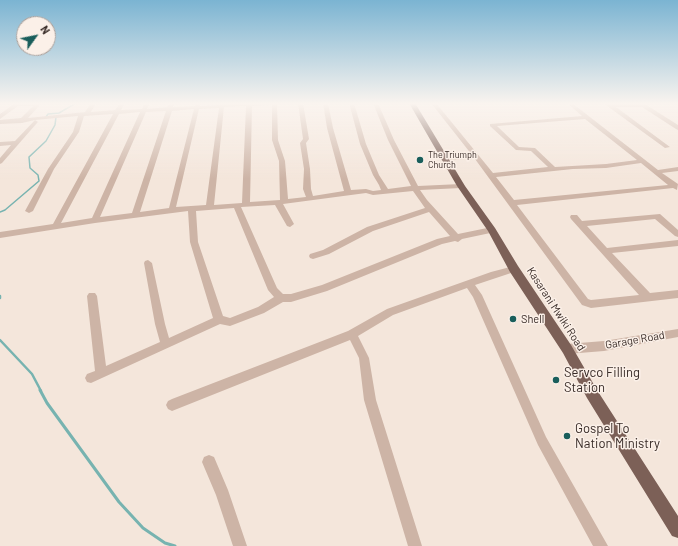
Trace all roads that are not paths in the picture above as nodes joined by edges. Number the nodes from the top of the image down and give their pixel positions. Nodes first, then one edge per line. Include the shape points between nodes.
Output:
1 (29, 128) edge
2 (78, 128) edge
3 (108, 128) edge
4 (136, 128) edge
5 (164, 128) edge
6 (192, 128) edge
7 (219, 128) edge
8 (247, 128) edge
9 (275, 128) edge
10 (304, 128) edge
11 (331, 128) edge
12 (358, 128) edge
13 (386, 128) edge
14 (427, 128) edge
15 (453, 128) edge
16 (496, 128) edge
17 (600, 128) edge
18 (641, 128) edge
19 (16, 143) junction
20 (0, 144) edge
21 (666, 147) dead end
22 (476, 157) junction
23 (445, 160) junction
24 (641, 161) junction
25 (0, 162) edge
26 (553, 169) junction
27 (678, 169) edge
28 (656, 172) junction
29 (490, 175) junction
30 (461, 186) junction
31 (416, 188) junction
32 (676, 188) edge
33 (385, 192) junction
34 (348, 193) junction
35 (310, 198) junction
36 (281, 202) junction
37 (511, 203) junction
38 (242, 205) junction
39 (210, 207) junction
40 (192, 209) junction
41 (431, 209) junction
42 (172, 210) junction
43 (29, 211) dead end
44 (135, 215) junction
45 (574, 217) dead end
46 (95, 220) junction
47 (290, 224) dead end
48 (581, 224) junction
49 (55, 227) junction
50 (492, 230) junction
51 (678, 234) edge
52 (0, 235) edge
53 (458, 239) junction
54 (678, 243) edge
55 (606, 251) junction
56 (313, 256) dead end
57 (148, 263) dead end
58 (514, 269) junction
59 (469, 283) junction
60 (678, 294) edge
61 (92, 296) dead end
62 (647, 296) junction
63 (281, 298) junction
64 (219, 320) junction
65 (678, 333) edge
66 (352, 334) junction
67 (166, 344) junction
68 (568, 349) junction
69 (101, 373) junction
70 (91, 378) dead end
71 (172, 405) dead end
72 (208, 462) dead end
73 (678, 530) edge
74 (240, 546) edge
75 (415, 546) edge
76 (601, 546) edge

1 - 19 street
2 - 43 street via 51,169
3 - 49 street
4 - 46 street
5 - 44 street
6 - 42 street
7 - 39 street
8 - 38 street
9 - 36 street via 275,140 282,161
10 - 35 street via 306,139 303,142
11 - 34 street
12 - 33 street
13 - 31 street
14 - 23 main road, Kasarani Mwiki Road
15 - 22 street
16 - 26 street via 518,149 533,149
17 - 24 street
18 - 21 street
19 - 20 street
19 - 25 street
22 - 23 street
22 - 29 street
23 - 30 main road, Kasarani Mwiki Road
24 - 26 street
24 - 28 street
26 - 29 street
27 - 28 street
28 - 32 street
29 - 37 street
30 - 31 street
30 - 50 main road, Kasarani Mwiki Road
31 - 33 street
31 - 41 street
32 - 37 street
33 - 34 street
34 - 35 street
35 - 36 street
36 - 38 street
36 - 47 street
37 - 62 street via 585,302 591,304
38 - 39 street
38 - 63 street via 273,290
39 - 40 street
40 - 42 street
40 - 64 street via 194,242
41 - 53 street
41 - 56 street via 370,229
42 - 44 street
44 - 46 street
45 - 48 street
46 - 49 street
48 - 51 street via 656,216
48 - 55 street
49 - 52 street
50 - 53 street
50 - 58 main road, Kasarani Mwiki Road
53 - 63 street via 440,241 324,288 291,298
54 - 55 street
55 - 62 street
57 - 67 street
58 - 59 street
58 - 68 main road, Kasarani Mwiki Road
59 - 66 street via 390,312
59 - 76 street via 477,295 542,441
60 - 62 street
61 - 69 street
63 - 64 street via 261,310 230,322
64 - 67 street
65 - 68 street, Garage Road via 604,346
66 - 71 street
66 - 75 street via 364,358 370,400
67 - 69 street
68 - 73 main road, Kasarani Mwiki Road via 592,394
69 - 70 street
72 - 74 street via 223,495

